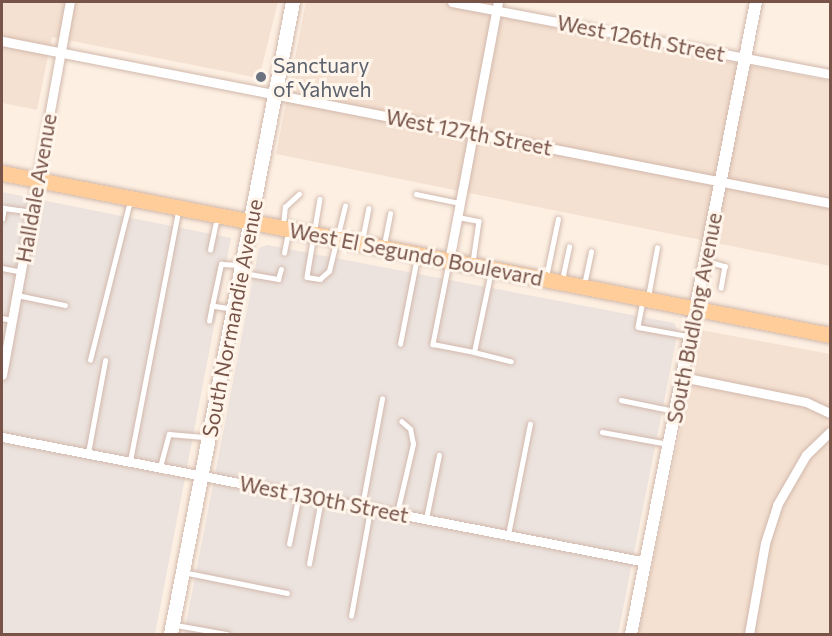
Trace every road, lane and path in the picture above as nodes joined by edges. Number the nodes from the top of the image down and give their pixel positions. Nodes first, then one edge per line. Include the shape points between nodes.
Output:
1 (70, 2) edge
2 (293, 2) edge
3 (452, 2) edge
4 (756, 2) edge
5 (497, 6) edge
6 (2, 41) edge
7 (59, 52) junction
8 (745, 58) junction
9 (831, 74) edge
10 (275, 94) junction
11 (472, 132) junction
12 (2, 173) edge
13 (39, 180) junction
14 (720, 181) junction
15 (299, 194) dead end
16 (416, 194) dead end
17 (130, 199) junction
18 (320, 199) dead end
19 (460, 203) junction
20 (831, 203) edge
21 (345, 206) dead end
22 (179, 208) junction
23 (368, 209) dead end
24 (33, 212) junction
25 (390, 214) dead end
26 (218, 216) junction
27 (458, 217) junction
28 (2, 219) edge
29 (558, 219) dead end
30 (250, 222) junction
31 (285, 229) junction
32 (313, 234) junction
33 (338, 239) junction
34 (362, 243) junction
35 (569, 247) dead end
36 (384, 248) junction
37 (657, 248) dead end
38 (210, 250) dead end
39 (591, 252) dead end
40 (284, 253) dead end
41 (418, 254) junction
42 (449, 261) junction
43 (706, 261) junction
44 (472, 265) junction
45 (2, 268) edge
46 (242, 269) junction
47 (281, 269) dead end
48 (491, 269) junction
49 (21, 272) junction
50 (553, 281) junction
51 (583, 287) junction
52 (721, 288) dead end
53 (17, 295) junction
54 (645, 299) junction
55 (65, 305) dead end
56 (212, 306) junction
57 (697, 309) junction
58 (234, 310) junction
59 (2, 318) edge
60 (12, 320) junction
61 (209, 321) dead end
62 (831, 335) edge
63 (691, 336) junction
64 (400, 344) dead end
65 (474, 352) junction
66 (90, 360) dead end
67 (105, 361) dead end
68 (511, 361) dead end
69 (2, 374) edge
70 (682, 377) junction
71 (382, 399) dead end
72 (621, 400) dead end
73 (675, 411) junction
74 (831, 413) edge
75 (402, 422) dead end
76 (530, 424) dead end
77 (602, 432) dead end
78 (831, 432) edge
79 (2, 437) edge
80 (209, 438) junction
81 (669, 444) junction
82 (88, 453) junction
83 (439, 455) dead end
84 (130, 461) junction
85 (160, 467) junction
86 (202, 474) junction
87 (299, 494) junction
88 (321, 498) junction
89 (366, 507) junction
90 (397, 513) junction
91 (426, 519) junction
92 (508, 535) junction
93 (289, 544) dead end
94 (646, 562) junction
95 (309, 564) dead end
96 (183, 572) junction
97 (287, 593) dead end
98 (351, 616) dead end
99 (172, 629) edge
100 (227, 634) edge
101 (631, 634) edge
102 (749, 634) edge

1 - 7 street, Halldale Avenue
2 - 10 main road, South Normandie Avenue
3 - 5 street, West 126th Street
4 - 8 street, South Budlong Avenue
5 - 8 street, West 126th Street
5 - 11 street
6 - 7 street, West 127th Street
7 - 10 street, West 127th Street
7 - 13 street, Halldale Avenue
8 - 9 street, West 126th Street
8 - 14 street, South Budlong Avenue
10 - 11 street, West 127th Street
10 - 30 main road, South Normandie Avenue
11 - 14 street, West 127th Street
11 - 19 street
12 - 13 main road, West El Segundo Boulevard
13 - 17 main road, West El Segundo Boulevard
13 - 24 street, Halldale Avenue
14 - 20 street, West 127th Street
14 - 43 street, South Budlong Avenue
15 - 31 lane via 285,207
16 - 19 lane
17 - 22 main road, West El Segundo Boulevard
17 - 66 lane
18 - 32 lane
19 - 27 street
21 - 33 lane
22 - 26 main road, West El Segundo Boulevard
22 - 84 lane
23 - 34 lane
24 - 28 lane via 4,208
24 - 49 street, Halldale Avenue
25 - 36 lane
26 - 30 main road, West El Segundo Boulevard
26 - 38 lane
27 - 42 street
27 - 44 lane via 479,221
29 - 50 lane
30 - 31 main road, West El Segundo Boulevard
30 - 46 main road, South Normandie Avenue
31 - 32 main road, West El Segundo Boulevard
31 - 40 lane
32 - 33 main road, West El Segundo Boulevard
32 - 33 lane via 306,273 314,278 320,279 329,271
33 - 34 main road, West El Segundo Boulevard
34 - 36 main road, West El Segundo Boulevard
35 - 50 lane
36 - 41 main road, West El Segundo Boulevard
37 - 54 lane
39 - 51 lane
41 - 42 main road, West El Segundo Boulevard
41 - 64 lane
42 - 44 main road, West El Segundo Boulevard
42 - 65 lane via 433,344
43 - 52 lane via 724,266
43 - 57 street, South Budlong Avenue
44 - 48 main road, West El Segundo Boulevard
45 - 49 lane
46 - 47 lane via 278,279
46 - 56 lane via 221,264
46 - 58 main road, South Normandie Avenue
48 - 50 main road, West El Segundo Boulevard
48 - 65 lane
49 - 53 street, Halldale Avenue
50 - 51 main road, West El Segundo Boulevard
51 - 54 main road, West El Segundo Boulevard
53 - 55 lane
53 - 60 street, Halldale Avenue
54 - 57 main road, West El Segundo Boulevard
54 - 63 lane via 638,327
56 - 58 lane
56 - 61 lane
57 - 62 main road, West El Segundo Boulevard
57 - 63 street, South Budlong Avenue
58 - 80 main road, South Normandie Avenue
59 - 60 lane
60 - 69 street, Halldale Avenue
63 - 70 street, South Budlong Avenue
65 - 68 lane
67 - 82 lane
70 - 73 street, South Budlong Avenue
70 - 74 street via 806,402
71 - 89 lane
72 - 73 lane
73 - 81 street, South Budlong Avenue
75 - 90 lane via 414,436
76 - 92 lane
77 - 81 lane
78 - 102 street via 806,455 777,505 765,543
79 - 82 street, West 130th Street
80 - 85 lane via 169,434
80 - 86 main road, South Normandie Avenue
81 - 94 street, South Budlong Avenue
82 - 84 street, West 130th Street
83 - 91 lane
84 - 85 street, West 130th Street
85 - 86 street, West 130th Street
86 - 87 street, West 130th Street
86 - 96 main road, South Normandie Avenue
87 - 88 street, West 130th Street
87 - 93 lane
88 - 89 street, West 130th Street
88 - 95 lane
89 - 90 street, West 130th Street
89 - 98 lane
90 - 91 street, West 130th Street
91 - 92 street, West 130th Street
92 - 94 street, West 130th Street
94 - 101 street, South Budlong Avenue
96 - 97 lane
96 - 99 main road, South Normandie Avenue
99 - 100 lane

